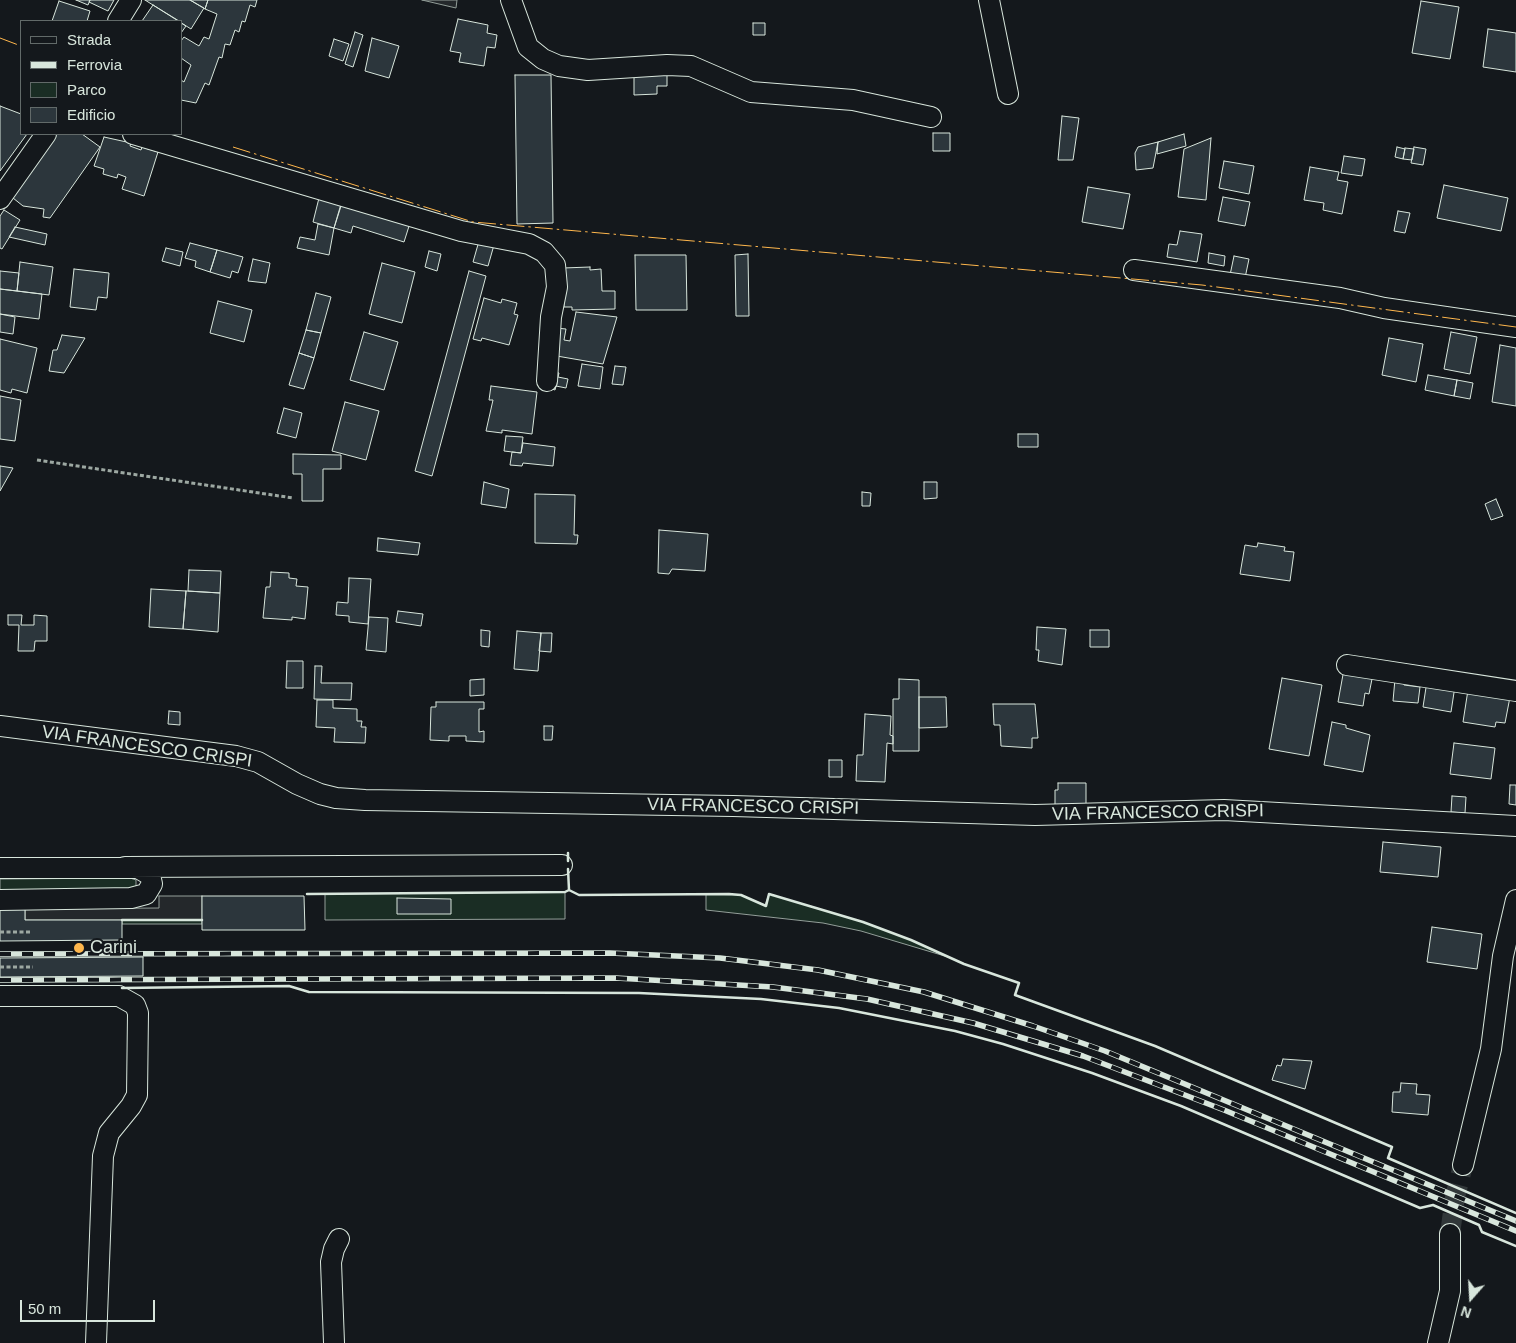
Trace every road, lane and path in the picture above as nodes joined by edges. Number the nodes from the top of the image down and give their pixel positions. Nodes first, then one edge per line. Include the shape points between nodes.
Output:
1 (131, 0) edge
2 (989, 0) edge
3 (510, 2) edge
4 (119, 20) edge
5 (1008, 94) dead end
6 (931, 117) dead end
7 (45, 135) edge
8 (136, 135) edge
9 (1, 194) edge
10 (1134, 270) dead end
11 (1516, 327) edge
12 (547, 381) dead end
13 (37, 460) dead end
14 (293, 498) dead end
15 (1347, 665) dead end
16 (1516, 691) edge
17 (0, 726) edge
18 (1516, 826) edge
19 (562, 865) dead end
20 (125, 867) junction
21 (0, 868) edge
22 (0, 900) edge
23 (1516, 900) edge
24 (0, 932) edge
25 (32, 932) dead end
26 (0, 967) edge
27 (33, 967) dead end
28 (0, 996) edge
29 (1463, 1165) tunnel mouth
30 (1450, 1234) tunnel mouth
31 (339, 1239) dead end
32 (96, 1343) edge
33 (334, 1343) edge
34 (1438, 1343) edge

1 - 4 street
2 - 5 street
3 - 6 street via 528,46 543,59 559,66 588,70 691,66 751,92 853,100
7 - 9 street
8 - 12 street via 461,231 529,244 544,252 554,265 557,287
10 - 11 street via 1340,298 1384,308
13 - 14 path
15 - 16 street
17 - 18 street, VIA FRANCESCO CRISPI via 236,756 258,762 320,794 356,799 1035,815 1224,810
19 - 20 street
20 - 21 street
20 - 22 street via 138,868 150,875 152,884 146,894 131,898
23 - 29 street via 1503,956 1491,1049
24 - 25 path
26 - 27 path
28 - 32 street via 119,996 135,1005 138,1013 137,1095 109,1133 103,1156
30 - 34 street via 1450,1291
31 - 33 street via 331,1262

